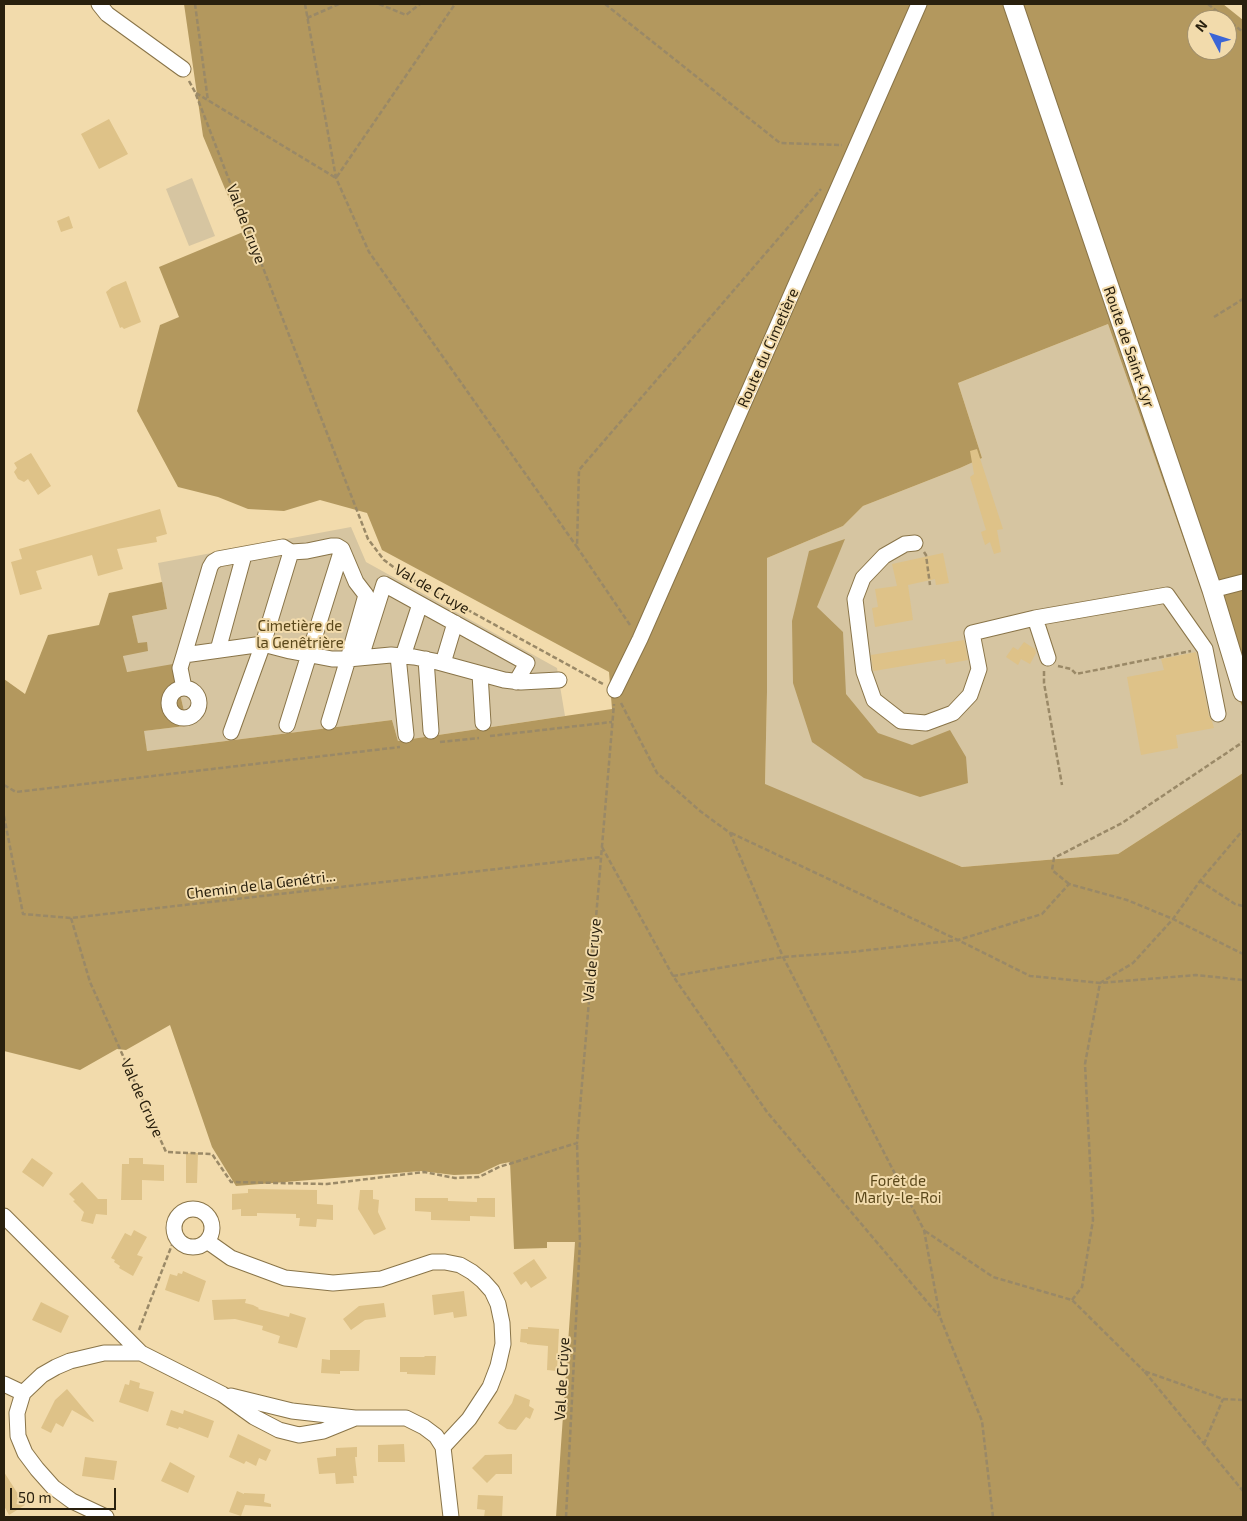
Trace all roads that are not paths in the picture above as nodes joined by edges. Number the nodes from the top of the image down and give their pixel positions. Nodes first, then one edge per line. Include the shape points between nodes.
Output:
1 (100, 4) edge
2 (919, 4) edge
3 (1013, 4) edge
4 (183, 69) road end
5 (914, 543) road end
6 (342, 549) junction
7 (291, 552) junction
8 (244, 555) junction
9 (1243, 582) edge
10 (1212, 590) junction
11 (420, 604) junction
12 (1035, 618) junction
13 (456, 623) junction
14 (263, 644) junction
15 (218, 650) junction
16 (184, 655) junction
17 (309, 655) junction
18 (400, 656) junction
19 (354, 658) junction
20 (1048, 658) road end
21 (426, 659) junction
22 (443, 663) junction
23 (480, 674) junction
24 (559, 680) dead end
25 (516, 682) junction
26 (184, 688) dead end
27 (615, 690) road end
28 (1243, 692) edge
29 (1218, 714) dead end
30 (329, 722) dead end
31 (483, 723) dead end
32 (287, 725) dead end
33 (231, 732) dead end
34 (432, 737) road end
35 (405, 741) road end
36 (4, 1216) edge
37 (207, 1241) junction
38 (137, 1349) junction
39 (4, 1384) edge
40 (23, 1393) junction
41 (222, 1394) junction
42 (10, 1415) edge
43 (355, 1418) junction
44 (443, 1447) junction
45 (106, 1517) edge
46 (451, 1517) edge

1 - 4 street via 107,14
2 - 27 street, Route du Cimetière
3 - 10 main road, Route de Saint-Cyr
5 - 12 street via 904,544 884,556 862,578 855,599 864,672 874,700 901,721 926,723 953,713 970,695 979,669 972,633
6 - 7 street via 331,546
6 - 17 street
6 - 19 street via 356,582 366,595
7 - 8 street via 283,548
7 - 14 street
8 - 15 street
8 - 16 street via 218,559 210,567
9 - 10 street
10 - 28 main road, Route de Saint-Cyr
11 - 13 street
11 - 18 street
11 - 19 street via 384,584
12 - 20 street
12 - 29 street via 1167,595 1205,648
13 - 22 street
13 - 25 street via 527,663
14 - 15 street
14 - 17 street
14 - 33 street
15 - 16 street
16 - 26 street via 180,668
17 - 19 street
17 - 32 street
18 - 19 street
18 - 21 street
18 - 35 street
19 - 30 street
21 - 22 street
21 - 34 street
22 - 23 street
23 - 25 street
23 - 31 street
24 - 25 street
36 - 38 street
37 - 37 street via 197,1247 184,1245 175,1237 174,1222 184,1211 197,1209 209,1218 212,1231
37 - 44 street via 231,1258 285,1278 333,1283 381,1279 432,1262 446,1262 460,1265 484,1281 498,1304 502,1323 498,1366 490,1387
38 - 40 street via 70,1361 42,1376
38 - 41 street
39 - 40 street
40 - 42 street
41 - 43 street via 292,1411
41 - 43 street via 254,1417 279,1430 299,1435 324,1431
42 - 45 street via 25,1453 53,1487 72,1501
43 - 44 street via 406,1418 436,1436
44 - 46 street

